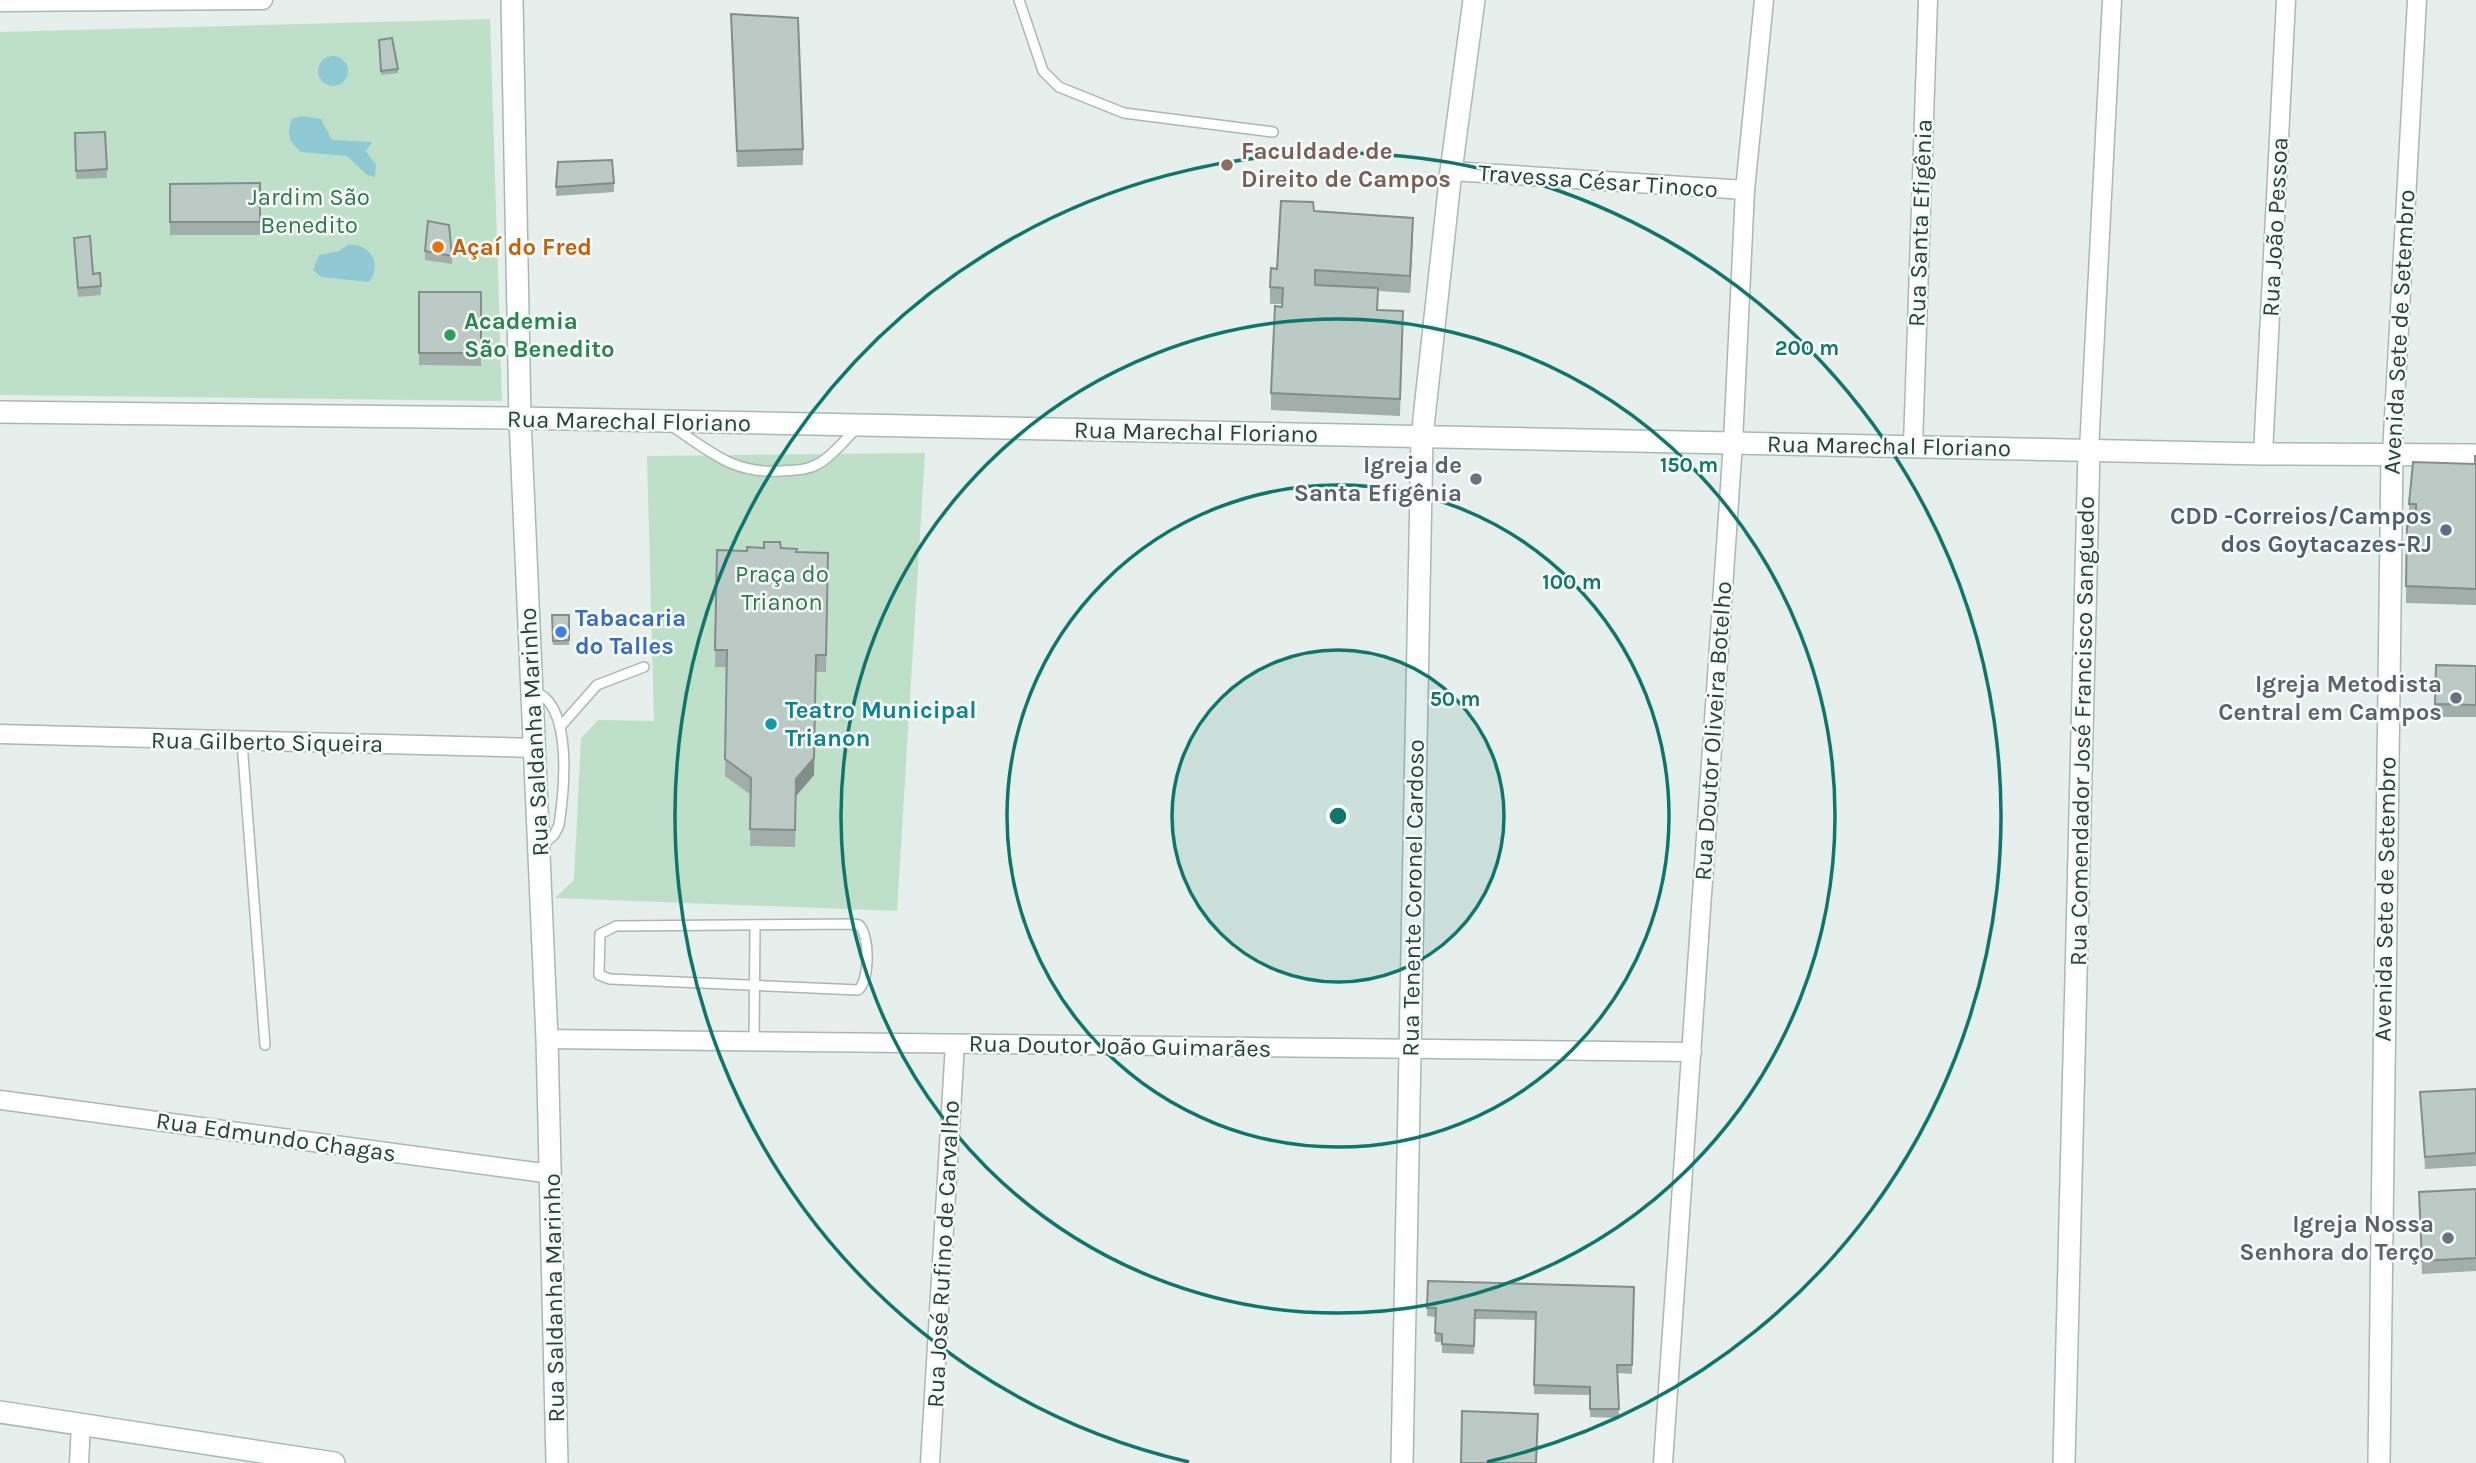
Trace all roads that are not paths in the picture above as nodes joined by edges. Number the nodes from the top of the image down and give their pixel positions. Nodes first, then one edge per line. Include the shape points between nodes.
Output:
1 (263, 0) edge
2 (512, 0) edge
3 (1019, 0) edge
4 (1474, 0) edge
5 (1764, 0) edge
6 (1928, 0) edge
7 (2112, 0) edge
8 (2286, 0) edge
9 (2417, 0) edge
10 (0, 2) edge
11 (1273, 132) dead end
12 (1451, 172) junction
13 (1745, 190) junction
14 (0, 412) edge
15 (520, 418) junction
16 (666, 422) junction
17 (859, 425) junction
18 (1422, 437) junction
19 (1733, 443) junction
20 (1913, 445) junction
21 (2089, 450) junction
22 (2263, 454) junction
23 (2392, 454) junction
24 (2476, 455) edge
25 (644, 667) dead end
26 (531, 691) junction
27 (560, 727) junction
28 (0, 734) edge
29 (243, 742) junction
30 (534, 748) junction
31 (539, 847) junction
32 (755, 925) junction
33 (754, 985) junction
34 (548, 1039) junction
35 (754, 1041) junction
36 (955, 1044) junction
37 (265, 1045) dead end
38 (1411, 1049) junction
39 (1692, 1052) junction
40 (0, 1100) edge
41 (551, 1174) junction
42 (0, 1412) edge
43 (81, 1425) junction
44 (79, 1463) edge
45 (334, 1463) edge
46 (557, 1463) edge
47 (930, 1463) edge
48 (1402, 1463) edge
49 (1662, 1463) edge
50 (2064, 1463) edge
51 (2379, 1463) edge

1 - 10 street
2 - 15 main road, Rua Saldanha Marinho
3 - 11 lane via 1043,71 1059,87 1124,113
4 - 12 main road, Rua Tenente Coronel Cardoso
5 - 13 street, Rua Doutor Oliveira Botelho
6 - 20 street, Rua Santa Efigênia
7 - 21 street, Rua Comendador José Francisco Sanguedo
8 - 22 street, Rua João Pessoa
9 - 23 street, Avenida Sete de Setembro
12 - 13 street, Travessa César Tinoco
12 - 18 main road, Rua Tenente Coronel Cardoso
13 - 19 street, Rua Doutor Oliveira Botelho
14 - 15 main road, Rua Marechal Floriano
15 - 16 main road, Rua Marechal Floriano
15 - 26 main road, Rua Saldanha Marinho
16 - 17 main road, Rua Marechal Floriano
16 - 17 lane via 722,460 758,472 816,466
17 - 18 main road, Rua Marechal Floriano
18 - 19 main road, Rua Marechal Floriano
18 - 38 main road, Rua Tenente Coronel Cardoso
19 - 20 main road, Rua Marechal Floriano
19 - 39 street, Rua Doutor Oliveira Botelho
20 - 21 main road, Rua Marechal Floriano
21 - 22 main road, Rua Marechal Floriano
21 - 50 main road, Rua Comendador José Francisco Sanguedo
22 - 23 main road, Rua Marechal Floriano
23 - 24 main road, Rua Marechal Floriano
23 - 51 main road, Avenida Sete de Setembro
25 - 27 lane via 597,685
26 - 27 lane via 549,700
26 - 30 main road, Rua Saldanha Marinho
27 - 31 lane via 559,825
28 - 29 street, Rua Gilberto Siqueira
29 - 30 street, Rua Gilberto Siqueira
29 - 37 lane
30 - 31 main road, Rua Saldanha Marinho
31 - 34 main road, Rua Saldanha Marinho
32 - 33 lane
32 - 33 lane via 852,924 866,936 864,979 858,990
32 - 33 lane via 616,926 600,934 597,944 598,969 604,978
33 - 35 lane
34 - 35 street, Rua Doutor João Guimarães
34 - 41 main road, Rua Saldanha Marinho
35 - 36 street, Rua Doutor João Guimarães
36 - 38 street, Rua Doutor João Guimarães
36 - 47 street, Rua José Rufino de Carvalho
38 - 39 street, Rua Doutor João Guimarães
38 - 48 main road, Rua Tenente Coronel Cardoso
39 - 49 street, Rua Doutor Oliveira Botelho
40 - 41 street, Rua Edmundo Chagas
41 - 46 main road, Rua Saldanha Marinho
42 - 43 main road
43 - 44 street
43 - 45 main road

